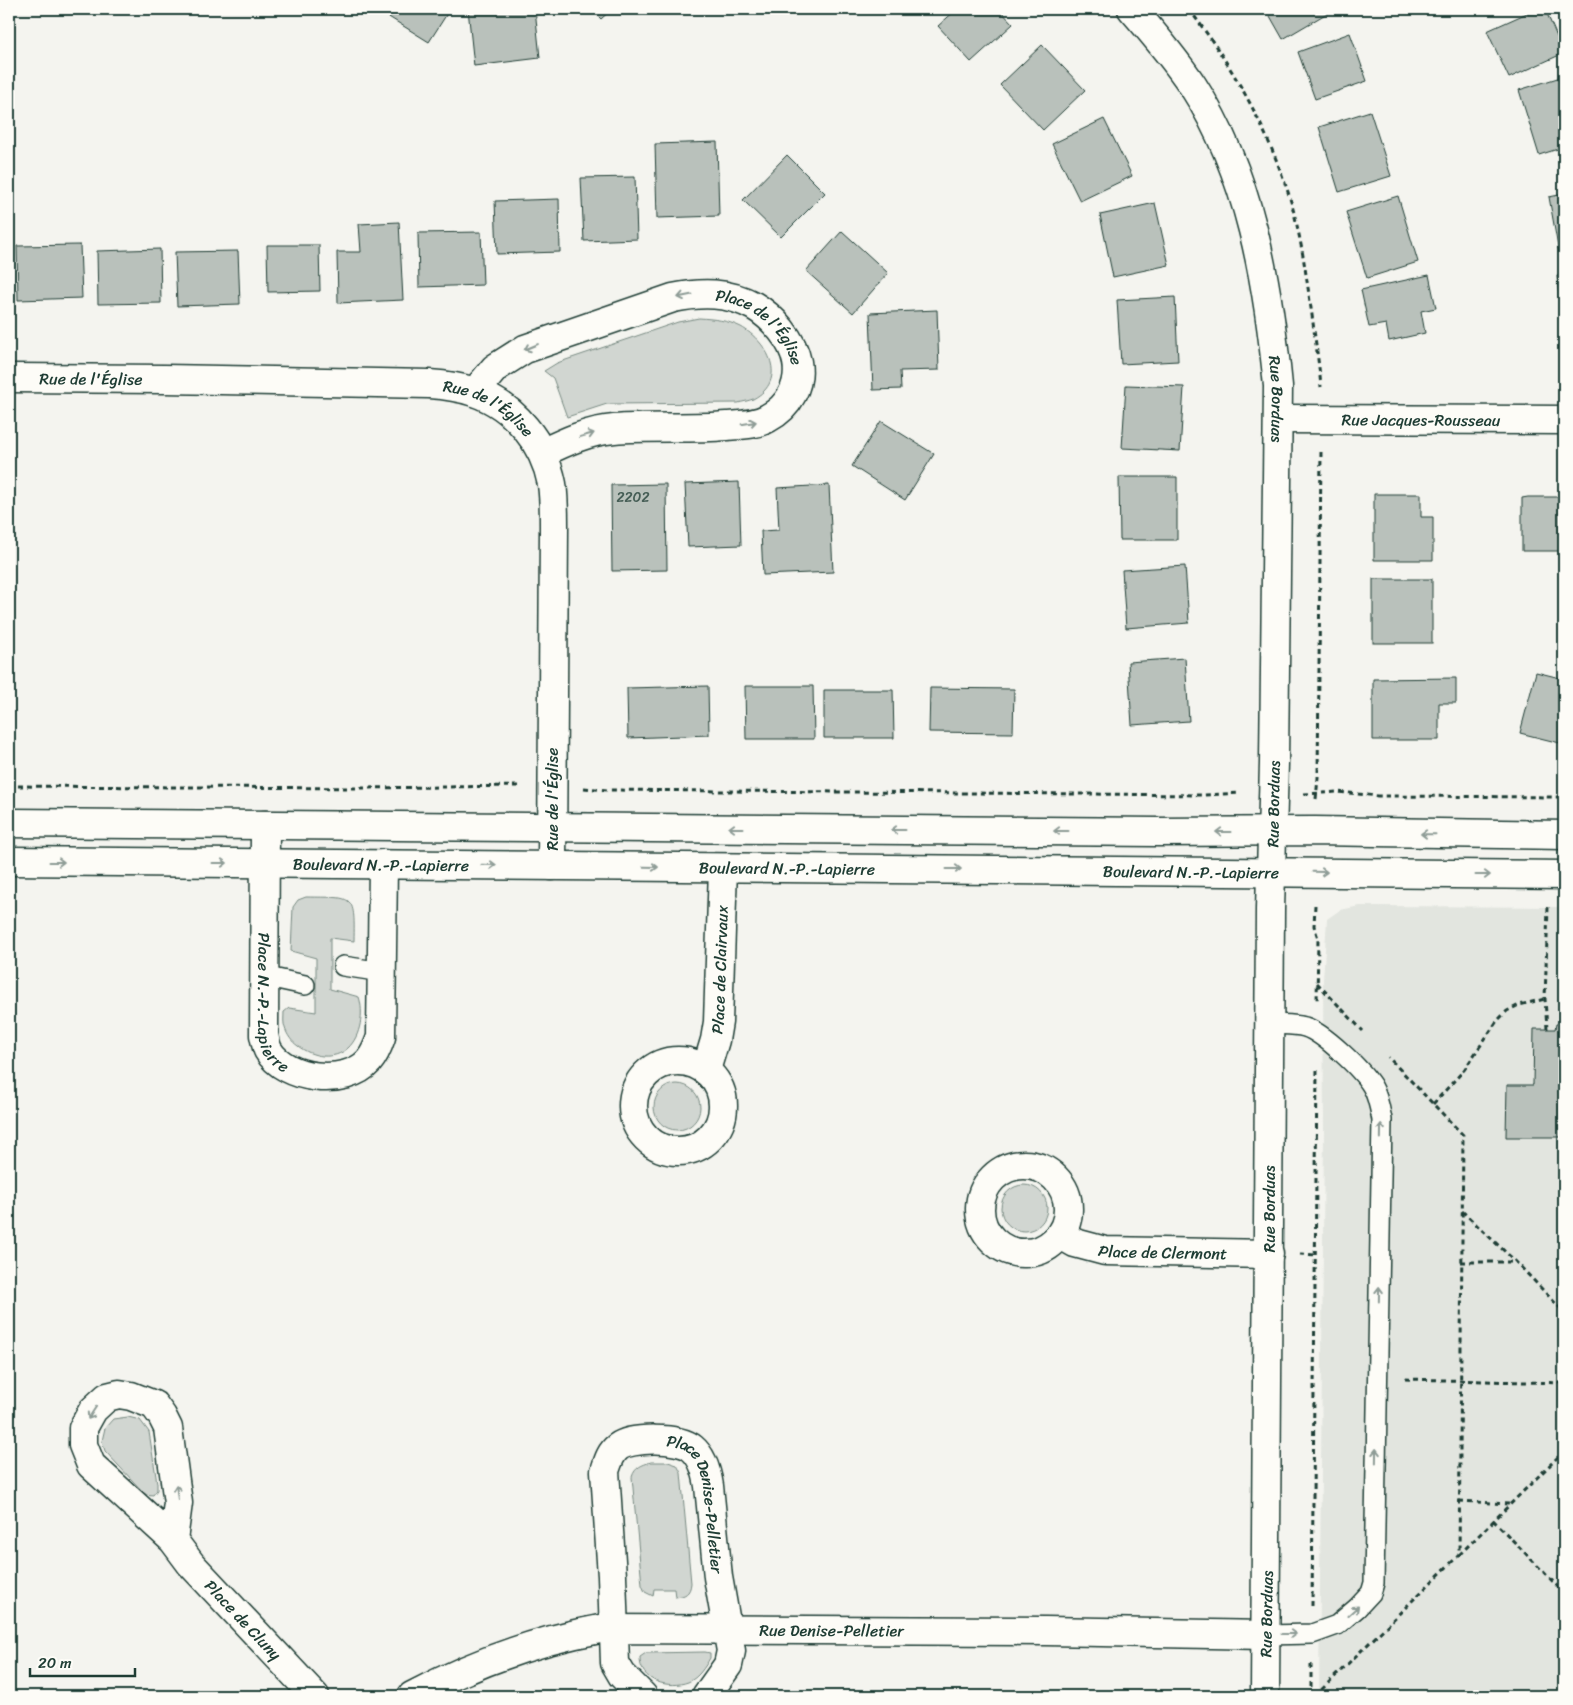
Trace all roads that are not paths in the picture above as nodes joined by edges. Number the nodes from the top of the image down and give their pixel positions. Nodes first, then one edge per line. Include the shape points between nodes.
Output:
1 (1132, 9) edge
2 (9, 378) edge
3 (474, 392) junction
4 (1279, 419) junction
5 (1564, 420) edge
6 (542, 454) junction
7 (9, 823) edge
8 (265, 825) junction
9 (552, 827) junction
10 (1272, 831) junction
11 (1564, 835) edge
12 (9, 861) edge
13 (265, 863) junction
14 (383, 864) junction
15 (552, 866) junction
16 (723, 868) junction
17 (1272, 873) junction
18 (1564, 875) edge
19 (343, 966) dead end
20 (382, 972) junction
21 (263, 976) junction
22 (305, 985) dead end
23 (1270, 1024) junction
24 (706, 1070) dead end
25 (1061, 1235) dead end
26 (1269, 1254) junction
27 (173, 1540) junction
28 (613, 1628) junction
29 (728, 1629) junction
30 (1266, 1634) junction
31 (315, 1696) edge
32 (412, 1696) edge
33 (643, 1696) edge
34 (706, 1696) edge
35 (1265, 1696) edge

1 - 4 street, Rue Borduas via 1193,86 1238,180 1251,221 1268,309
2 - 3 street, Rue de l'Église via 429,384
3 - 6 street, Rue de l'Église via 510,412 536,440
6 -> 3 street, Place de l'Église via 587,434 613,429 707,428 754,423 768,418 782,408 796,386 799,373 794,350 776,324 744,301 710,293 692,294 525,349 495,368
4 - 5 street, Rue Jacques-Rousseau
4 - 10 street, Rue Borduas
6 - 9 street, Rue de l'Église via 552,484 554,506
7 - 8 street
8 - 9 street
8 - 13 street, Place N.-P.-Lapierre
10 -> 9 street
9 - 15 street, Rue de l'Église
11 -> 10 street
10 - 17 street, Rue Borduas
12 -> 13 street, Boulevard N.-P.-Lapierre
13 - 14 street, Boulevard N.-P.-Lapierre
13 - 21 street, Place N.-P.-Lapierre
14 -> 15 street, Boulevard N.-P.-Lapierre
14 - 20 street, Place N.-P.-Lapierre
15 -> 16 street, Boulevard N.-P.-Lapierre
16 -> 17 street, Boulevard N.-P.-Lapierre
16 - 24 street, Place de Clairvaux via 718,1022
17 -> 18 street, Boulevard N.-P.-Lapierre
17 - 23 street, Rue Borduas
19 - 20 lane
20 - 21 street, Place N.-P.-Lapierre via 381,1037 376,1052 367,1063 353,1071 321,1077 295,1072 268,1050 264,1035
21 - 22 lane
23 - 26 street, Rue Borduas
30 -> 23 lane via 1312,1634 1337,1626 1371,1593 1374,1583 1382,1120 1372,1087 1359,1069 1318,1033 1306,1027
25 - 26 street, Place de Clermont via 1075,1243 1105,1251
26 - 30 street, Rue Borduas
27 -> 27 street, Place de Cluny via 178,1503 168,1428 154,1406 143,1400 119,1394 107,1397 93,1410 84,1428 86,1455 109,1483
27 - 31 street, Place de Cluny via 191,1564
28 - 29 street, Rue Denise-Pelletier
28 - 29 street, Place Denise-Pelletier via 605,1471 608,1459 620,1446 664,1440 694,1449 706,1472 718,1577
28 - 32 street, Rue Denise-Pelletier via 506,1653
28 - 33 street, Place Denise-Pelletier via 618,1669
29 - 30 street, Rue Denise-Pelletier
29 - 34 street, Place Denise-Pelletier via 730,1659
30 - 35 street, Rue Borduas

